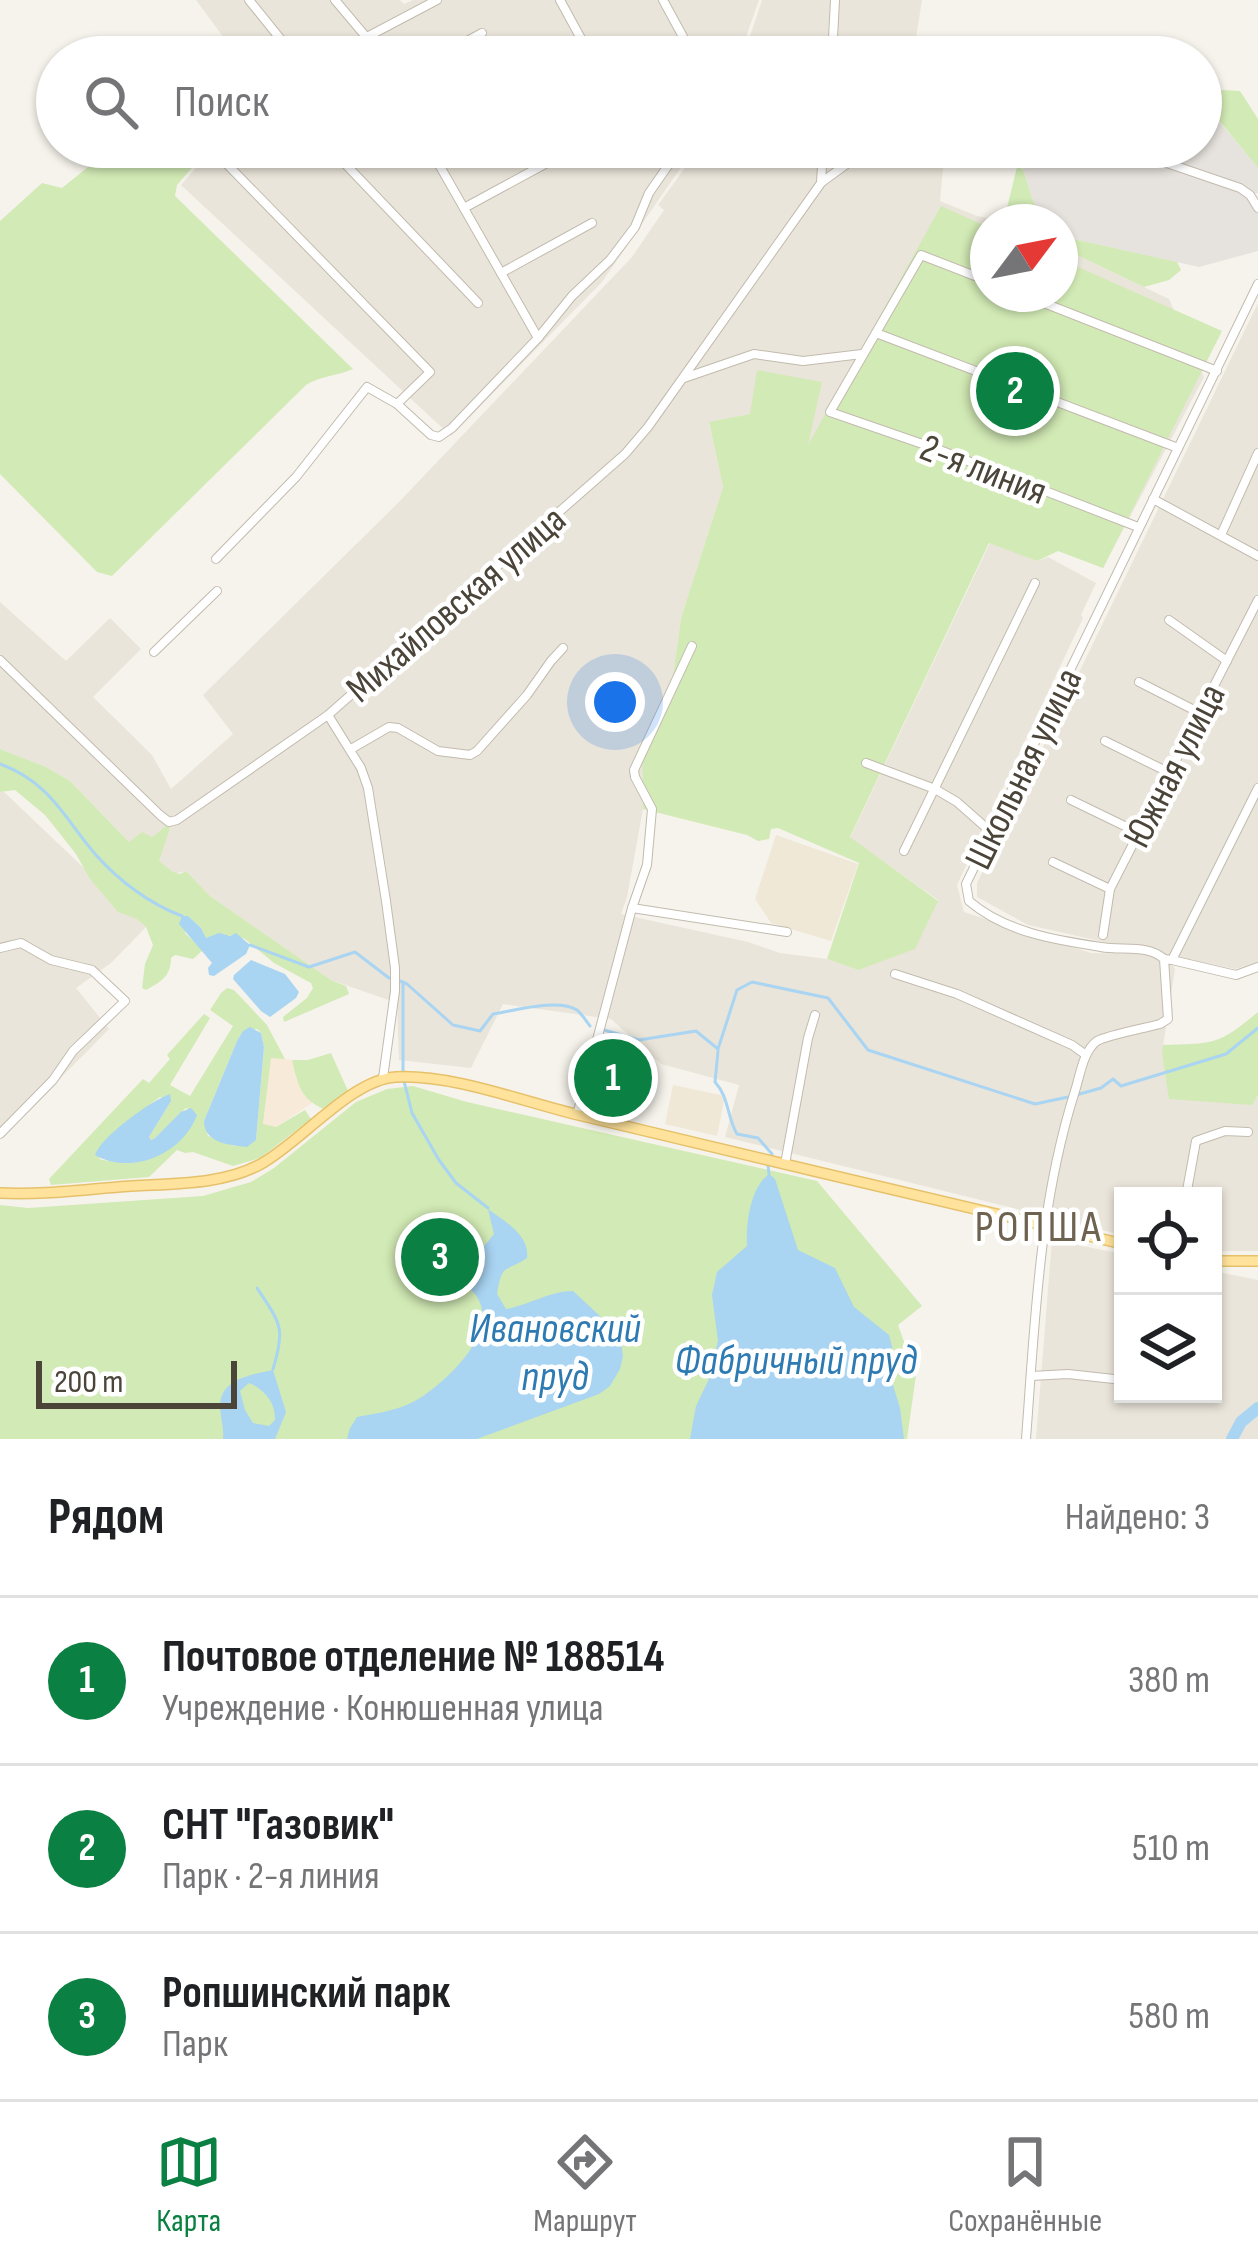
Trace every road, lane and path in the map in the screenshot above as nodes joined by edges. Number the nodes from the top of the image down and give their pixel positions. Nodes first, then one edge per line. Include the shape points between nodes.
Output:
1 (249, 0) edge
2 (334, 0) edge
3 (437, 0) edge
4 (560, 0) edge
5 (663, 0) edge
6 (836, 0) edge
7 (482, 33) dead end
8 (278, 36) edge
9 (365, 36) edge
10 (371, 36) edge
11 (476, 36) edge
12 (580, 36) edge
13 (683, 36) edge
14 (833, 36) edge
15 (231, 168) edge
16 (349, 168) edge
17 (441, 168) edge
18 (538, 168) edge
19 (666, 168) edge
20 (822, 168) edge
21 (841, 168) edge
22 (1181, 168) edge
23 (821, 183) junction
24 (1254, 194) edge
25 (464, 208) junction
26 (1258, 208) edge
27 (592, 223) dead end
28 (501, 273) junction
29 (970, 274) edge
30 (1258, 284) edge
31 (478, 303) dead end
32 (1067, 312) edge
33 (876, 332) junction
34 (538, 338) junction
35 (864, 354) junction
36 (1217, 370) junction
37 (682, 379) junction
38 (397, 404) junction
39 (1178, 448) junction
40 (1258, 453) edge
41 (1153, 499) junction
42 (1138, 527) junction
43 (1220, 535) junction
44 (1258, 556) edge
45 (216, 559) dead end
46 (1035, 583) dead end
47 (217, 591) dead end
48 (1258, 600) edge
49 (1169, 620) dead end
50 (692, 646) dead end
51 (563, 648) dead end
52 (154, 652) dead end
53 (0, 660) edge
54 (1227, 661) junction
55 (1139, 682) dead end
56 (1200, 713) junction
57 (328, 715) junction
58 (1106, 741) dead end
59 (351, 749) junction
60 (866, 763) dead end
61 (1170, 773) junction
62 (1258, 788) edge
63 (935, 789) junction
64 (1071, 800) dead end
65 (992, 832) junction
66 (1138, 833) junction
67 (904, 851) dead end
68 (1053, 862) dead end
69 (1110, 890) junction
70 (632, 908) junction
71 (787, 932) dead end
72 (1103, 935) dead end
73 (0, 948) edge
74 (1168, 960) junction
75 (1258, 967) edge
76 (895, 974) dead end
77 (815, 1015) dead end
78 (1087, 1055) junction
79 (383, 1078) junction
80 (577, 1115) junction
81 (1248, 1132) dead end
82 (0, 1134) edge
83 (785, 1164) junction
84 (1188, 1187) edge
85 (0, 1193) edge
86 (1045, 1226) junction
87 (1114, 1242) edge
88 (1222, 1261) edge
89 (1256, 1261) edge
90 (1031, 1376) junction
91 (1114, 1379) edge
92 (1026, 1439) edge

1 - 8 street
2 - 9 street
3 - 10 street
4 - 12 street
5 - 13 street
6 - 14 street
7 - 11 street
15 - 38 street via 430,373
16 - 31 street
17 - 25 street
18 - 25 street
19 - 34 street via 635,227
20 - 23 street
21 - 23 street
22 - 24 street
23 - 37 street, Михайловская улица
24 - 26 street
25 - 28 street
27 - 28 street
28 - 34 street
29 - 33 street via 921,255
30 - 36 street, Школьная улица
32 - 36 street
33 - 35 street
33 - 39 street
34 - 38 street via 440,437
35 - 37 street via 803,361 754,354
35 - 42 street, 2-я линия via 830,412
36 - 39 street, Школьная улица
37 - 57 street, Михайловская улица via 626,454
38 - 45 street via 367,387 296,477
39 - 41 street, Школьная улица
40 - 43 street
41 - 42 street, Школьная улица
41 - 43 street
42 - 65 street, Школьная улица
43 - 44 street
46 - 63 street
47 - 52 street
48 - 54 street, Южная улица
49 - 54 street
50 - 70 street via 634,770 653,821
51 - 59 street via 470,755 438,751 389,727
53 - 57 street, Михайловская улица via 169,822
54 - 56 street, Южная улица
55 - 56 street
56 - 61 street, Южная улица
57 - 59 street
58 - 61 street
59 - 79 street via 368,788 395,968
60 - 63 street
61 - 66 street, Южная улица
62 - 74 street
63 - 65 street
63 - 67 street
64 - 66 street
65 - 74 street, Школьная улица via 966,884 969,901 988,917
66 - 69 street, Южная улица
68 - 69 street
69 - 72 street, Южная улица
70 - 71 street
70 - 80 street
73 - 82 street via 21,944 92,970 125,1000
74 - 75 street via 1236,974
74 - 78 street via 1168,1019 1098,1041
76 - 78 street
77 - 83 street
78 - 86 street
79 - 80 main road via 456,1084
79 - 85 main road via 257,1166 225,1177
80 - 83 main road
81 - 84 street via 1196,1141
83 - 86 main road
86 - 87 main road
86 - 90 street
88 - 89 main road
90 - 91 street
90 - 92 street

